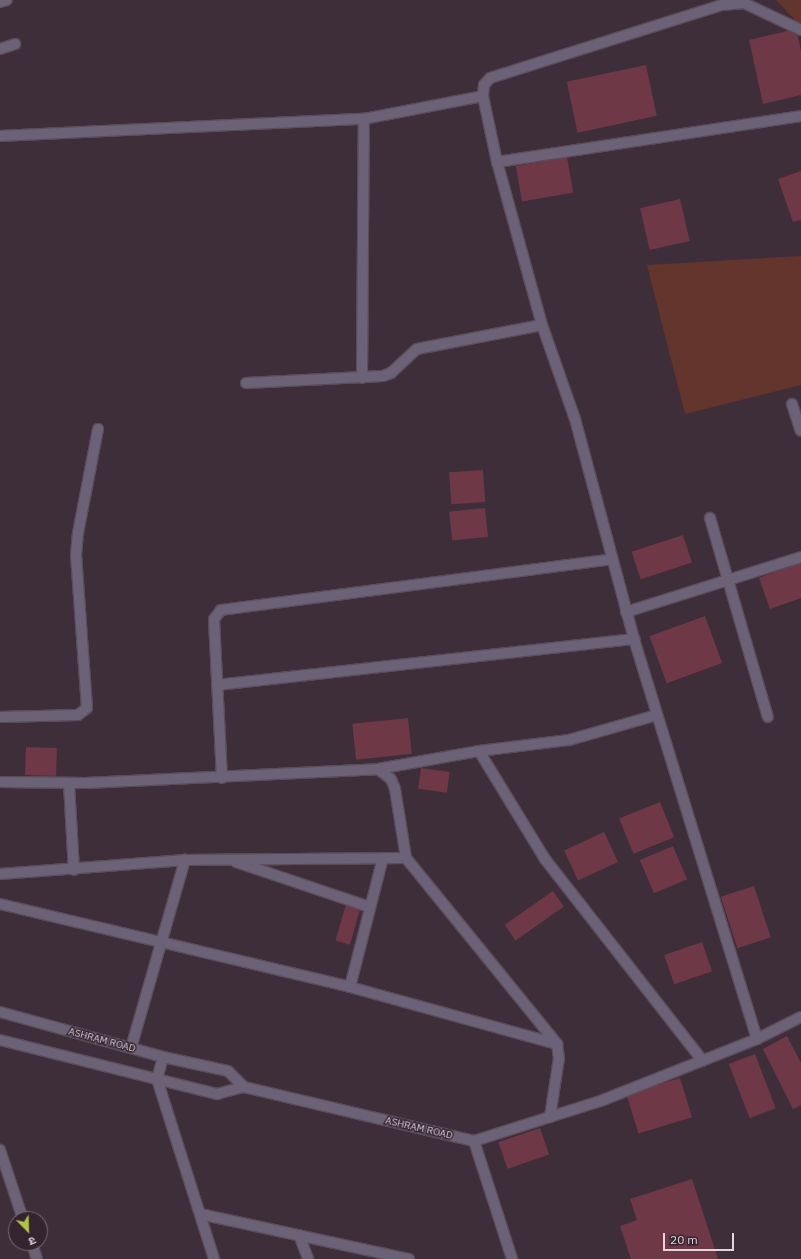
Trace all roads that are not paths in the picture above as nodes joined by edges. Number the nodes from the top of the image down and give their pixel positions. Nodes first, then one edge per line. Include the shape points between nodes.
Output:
1 (7, 0) edge
2 (0, 2) edge
3 (801, 30) edge
4 (16, 44) dead end
5 (0, 49) edge
6 (483, 96) junction
7 (801, 116) edge
8 (364, 119) junction
9 (0, 136) edge
10 (497, 162) junction
11 (542, 325) junction
12 (362, 378) junction
13 (246, 383) dead end
14 (792, 404) dead end
15 (98, 429) dead end
16 (801, 431) edge
17 (710, 518) dead end
18 (801, 557) edge
19 (612, 559) junction
20 (728, 580) junction
21 (626, 612) junction
22 (634, 639) junction
23 (217, 685) junction
24 (657, 715) junction
25 (0, 717) edge
26 (768, 717) dead end
27 (479, 751) junction
28 (378, 768) junction
29 (222, 778) junction
30 (0, 782) edge
31 (69, 784) junction
32 (383, 858) junction
33 (406, 858) junction
34 (185, 860) junction
35 (228, 860) junction
36 (74, 870) junction
37 (0, 874) edge
38 (0, 904) edge
39 (370, 907) junction
40 (162, 941) junction
41 (350, 987) junction
42 (0, 1012) edge
43 (801, 1017) edge
44 (757, 1039) junction
45 (0, 1040) edge
46 (557, 1044) junction
47 (131, 1048) junction
48 (163, 1057) junction
49 (703, 1061) junction
50 (157, 1079) junction
51 (244, 1087) junction
52 (550, 1117) junction
53 (474, 1141) junction
54 (0, 1150) edge
55 (20, 1211) edge
56 (200, 1214) junction
57 (299, 1235) junction
58 (384, 1256) edge
59 (214, 1259) edge
60 (308, 1259) edge
61 (409, 1259) edge
62 (512, 1259) edge

1 - 2 street
3 - 6 street via 744,3 722,5 490,78 484,85
4 - 5 street
6 - 8 street
6 - 10 street
7 - 10 street
8 - 9 street
8 - 12 street
10 - 11 street
11 - 12 street via 417,349 387,375
11 - 19 street via 575,419
12 - 13 street
14 - 16 street
15 - 25 street via 76,556 88,708 78,715
17 - 20 street
18 - 20 street
19 - 21 street
19 - 23 street via 226,608 217,613 214,619
20 - 21 street
20 - 26 street
21 - 22 street
22 - 23 street
22 - 24 street
23 - 29 street
24 - 27 street via 569,740
24 - 44 street
27 - 28 street
27 - 49 street via 545,860
28 - 29 street
28 - 33 street via 391,779 395,789
29 - 31 street
30 - 31 street
31 - 36 street
32 - 33 street
32 - 35 street
32 - 39 street
33 - 46 street
34 - 35 street
34 - 36 street
34 - 40 street
35 - 39 street
36 - 37 street
38 - 40 street via 47,917
39 - 41 street
40 - 41 street
40 - 47 street
41 - 46 street
42 - 47 street, ASHRAM ROAD
43 - 44 street
44 - 49 street
45 - 50 street, ASHRAM ROAD
46 - 52 street via 559,1058
47 - 48 street, ASHRAM ROAD
48 - 50 street
48 - 51 street, ASHRAM ROAD via 228,1071
49 - 52 street via 603,1100
50 - 51 street, ASHRAM ROAD via 217,1094
50 - 56 street
51 - 53 street, ASHRAM ROAD
52 - 53 street
53 - 62 street
54 - 55 street
56 - 57 street
56 - 59 street
57 - 58 street
57 - 60 street
58 - 61 street

